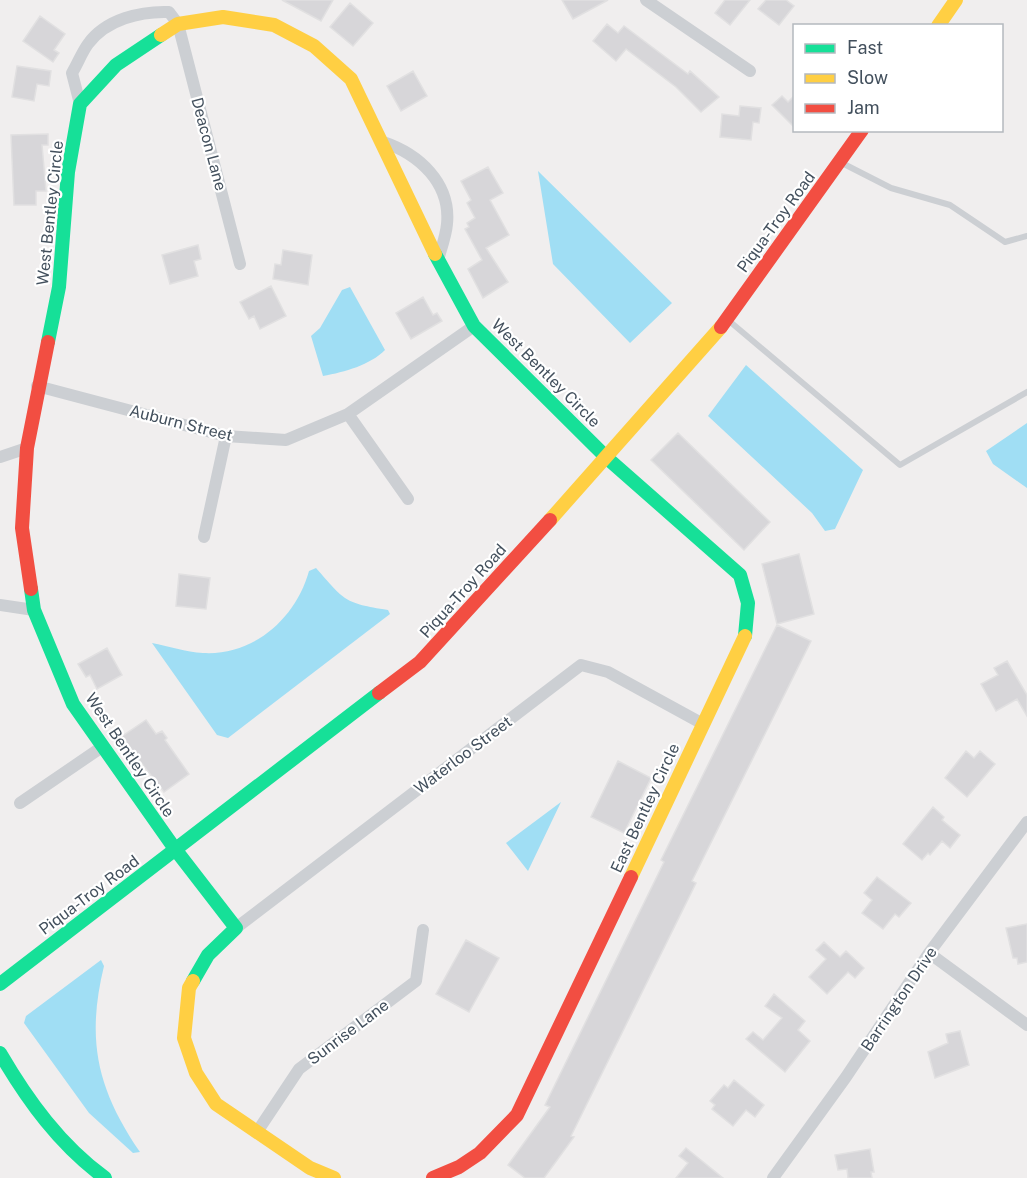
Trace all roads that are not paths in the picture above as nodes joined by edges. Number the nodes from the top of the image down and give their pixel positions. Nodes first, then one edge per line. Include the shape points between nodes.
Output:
1 (646, 0) edge
2 (956, 0) edge
3 (177, 24) junction
4 (939, 24) edge
5 (750, 71) dead end
6 (80, 104) junction
7 (861, 132) edge
8 (383, 142) junction
9 (840, 162) junction
10 (1027, 236) edge
11 (438, 260) junction
12 (240, 264) dead end
13 (727, 320) junction
14 (474, 326) junction
15 (37, 386) junction
16 (1027, 392) edge
17 (348, 414) junction
18 (226, 436) junction
19 (27, 448) junction
20 (0, 457) edge
21 (608, 458) junction
22 (408, 499) dead end
23 (204, 537) dead end
24 (0, 605) edge
25 (34, 610) junction
26 (703, 724) junction
27 (102, 747) junction
28 (20, 803) dead end
29 (1027, 822) edge
30 (176, 849) junction
31 (236, 928) junction
32 (423, 930) dead end
33 (929, 952) junction
34 (0, 984) edge
35 (1027, 1024) edge
36 (0, 1053) edge
37 (257, 1132) junction
38 (105, 1178) edge
39 (334, 1178) edge
40 (433, 1178) edge
41 (773, 1178) edge

1 - 5 street
2 - 4 street
3 - 6 street, West Bentley Circle via 116,65
3 - 6 street via 169,12 145,11 112,24 89,42 72,73
3 - 8 street, West Bentley Circle via 223,17 274,25 314,46 351,79
3 - 12 street, Deacon Lane
6 - 15 street, West Bentley Circle via 68,172 59,287
7 - 9 street, Piqua-Troy Road
8 - 11 street, West Bentley Circle
8 - 11 street via 420,160 434,175 444,200 447,223
9 - 10 lane via 891,188 950,205 1005,242
9 - 13 street, Piqua-Troy Road
11 - 14 street, West Bentley Circle
13 - 16 lane via 900,465
13 - 21 street, Piqua-Troy Road
14 - 17 street, Auburn Street
14 - 21 street, West Bentley Circle
15 - 18 street, Auburn Street
15 - 19 street, West Bentley Circle
17 - 18 street, Auburn Street via 286,440
17 - 22 street
18 - 23 street
19 - 20 street
19 - 25 street, West Bentley Circle via 22,528
21 - 26 street, East Bentley Circle via 740,575 748,597 750,624
21 - 30 street, Piqua-Troy Road via 420,662
24 - 25 street
25 - 27 street, West Bentley Circle via 74,704
26 - 31 street, Waterloo Street via 608,672 581,665
26 - 40 street, East Bentley Circle via 517,1115 489,1148
27 - 28 street
27 - 30 street, West Bentley Circle
29 - 33 street, Barrington Drive
30 - 31 street
30 - 34 street, Piqua-Troy Road
31 - 37 street via 208,955 189,988 184,1038 196,1073 216,1104
32 - 37 street, Sunrise Lane via 416,981 299,1069
33 - 35 street
33 - 41 street, Barrington Drive
36 - 38 street via 47,1123 85,1164
37 - 39 street via 310,1168

